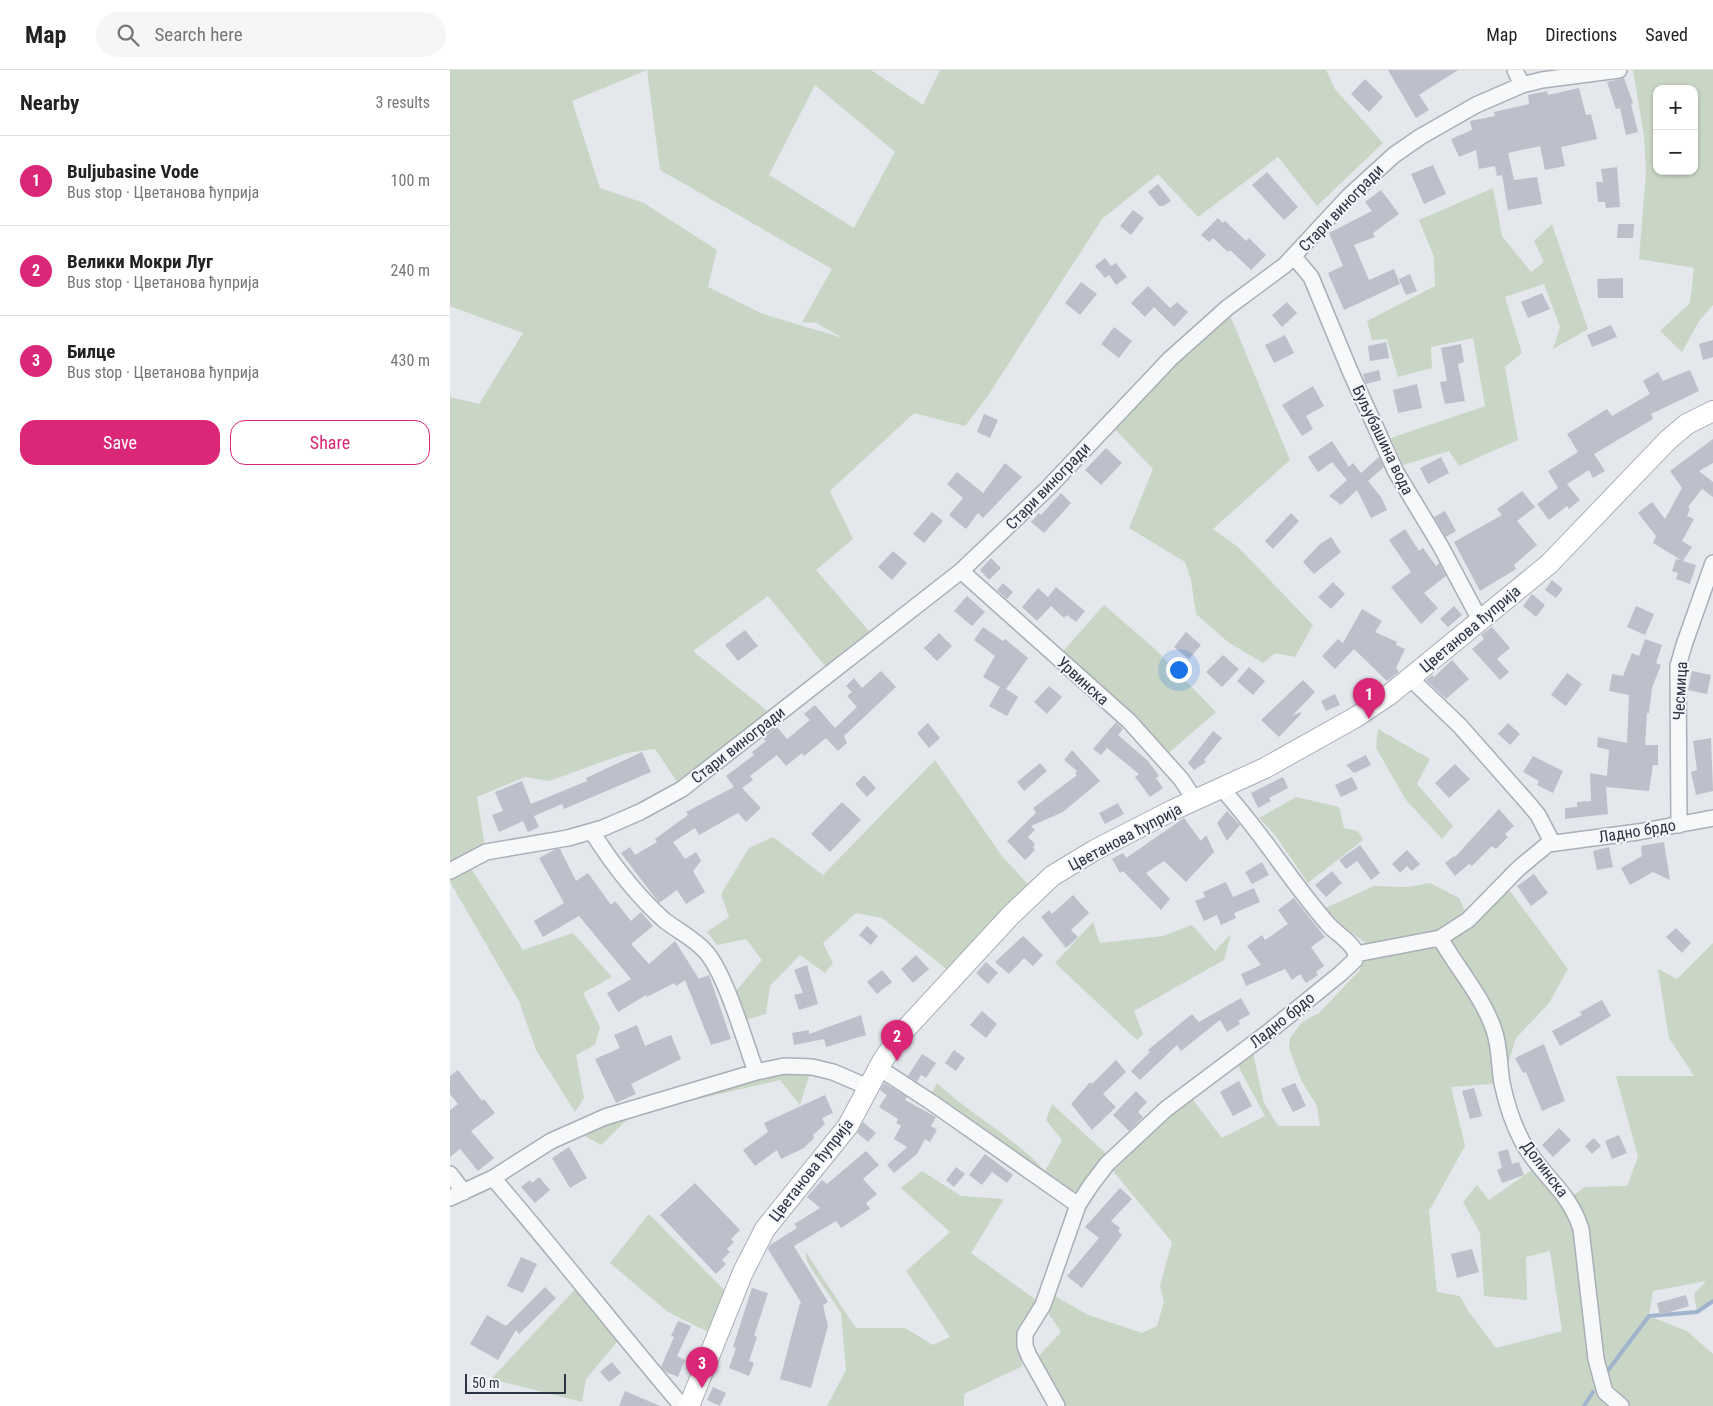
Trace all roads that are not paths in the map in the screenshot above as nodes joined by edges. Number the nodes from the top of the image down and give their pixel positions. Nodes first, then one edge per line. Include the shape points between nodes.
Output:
1 (1515, 70) edge
2 (1619, 70) edge
3 (1522, 85) junction
4 (1294, 257) junction
5 (1713, 411) edge
6 (1713, 563) edge
7 (961, 571) junction
8 (1480, 620) junction
9 (1411, 679) junction
10 (1222, 789) junction
11 (1195, 800) junction
12 (1713, 818) edge
13 (1679, 825) junction
14 (592, 832) junction
15 (1552, 842) junction
16 (450, 871) edge
17 (1440, 938) junction
18 (1356, 954) junction
19 (879, 1068) junction
20 (756, 1072) junction
21 (868, 1087) junction
22 (450, 1174) edge
23 (493, 1178) junction
24 (457, 1195) edge
25 (1078, 1206) junction
26 (682, 1406) edge
27 (689, 1406) edge
28 (1057, 1406) edge
29 (1621, 1406) edge

1 - 3 street
2 - 3 street, Стари виногради
3 - 4 street, Стари виногради via 1476,105 1394,155 1366,178
4 - 7 street, Стари виногради via 1196,334 1028,509
4 - 8 street, Буљубашина вода via 1311,277 1396,472
5 - 8 street, Цветанова ћуприја via 1687,424 1668,440 1557,556
6 - 13 street, Чесмица via 1678,666
7 - 11 street, Урвинска via 1129,721 1181,779
7 - 14 street, Стари виногради via 682,789 640,812
8 - 9 street, Цветанова ћуприја
9 - 10 street, Цветанова ћуприја via 1349,722
9 - 15 street via 1460,726 1528,803
10 - 11 street, Цветанова ћуприја
10 - 18 street via 1265,839 1309,902
11 - 19 street, Цветанова ћуприја via 1095,850 1046,882 922,1009
12 - 13 street, Ладно брдо
13 - 15 street, Ладно брдо
14 - 16 street, Стари виногради via 501,848
14 - 20 street via 638,896 707,953 725,988
15 - 17 street, Ладно брдо via 1519,868 1468,920
17 - 18 street, Ладно брдо
17 - 29 street, Долинска via 1491,1023 1497,1039 1502,1083 1522,1140 1576,1214 1581,1229 1596,1359 1606,1392
18 - 25 street, Ладно брдо via 1355,960 1340,974 1166,1109 1107,1164
19 - 21 street, Цветанова ћуприја
19 - 25 street
20 - 21 street via 784,1066 812,1067
20 - 23 street via 605,1117 551,1141
21 - 27 street, Цветанова ћуприја via 848,1126 765,1229 743,1272
22 - 24 street
23 - 24 street
23 - 26 street
25 - 28 street, Ладно брдо via 1048,1292 1025,1338 1029,1356

